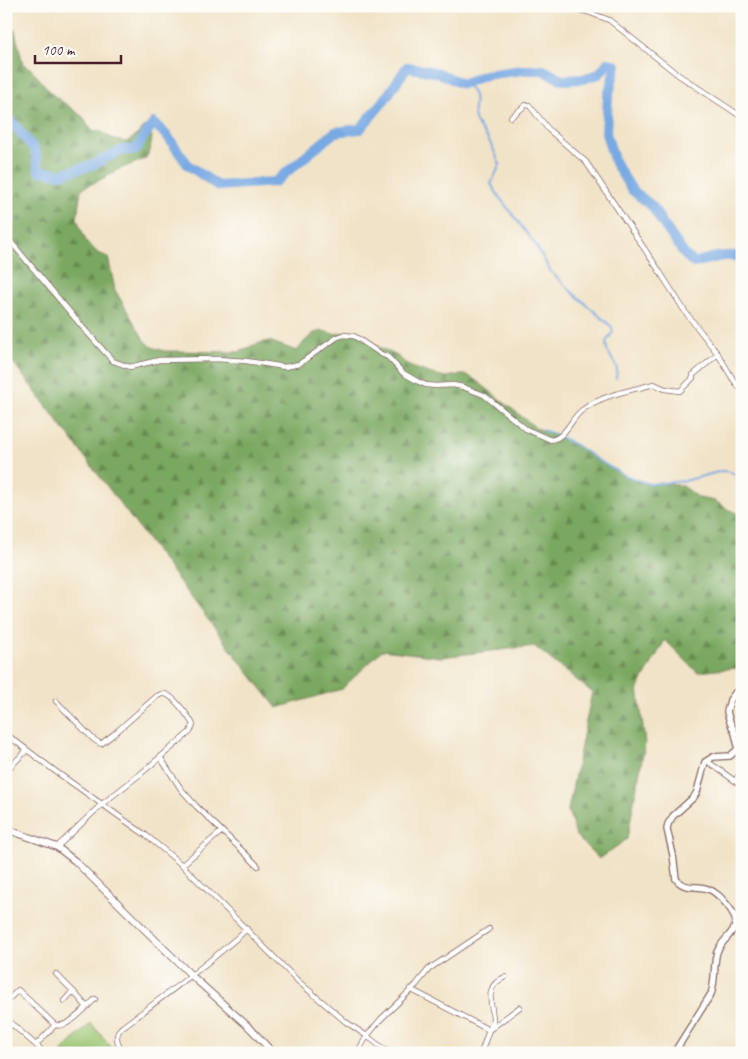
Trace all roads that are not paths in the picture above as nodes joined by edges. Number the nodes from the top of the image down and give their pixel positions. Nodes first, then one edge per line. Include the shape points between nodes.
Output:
1 (560, 6) edge
2 (511, 117) dead end
3 (742, 117) edge
4 (6, 236) edge
5 (718, 354) junction
6 (742, 389) edge
7 (742, 689) edge
8 (56, 702) dead end
9 (6, 734) edge
10 (27, 750) junction
11 (160, 757) junction
12 (707, 761) junction
13 (6, 771) edge
14 (742, 771) edge
15 (735, 781) junction
16 (742, 786) edge
17 (102, 804) junction
18 (6, 829) edge
19 (222, 831) junction
20 (57, 847) junction
21 (182, 865) junction
22 (258, 866) dead end
23 (247, 929) junction
24 (489, 929) dead end
25 (56, 974) dead end
26 (192, 976) junction
27 (505, 977) dead end
28 (410, 989) junction
29 (73, 991) junction
30 (95, 999) dead end
31 (64, 1001) dead end
32 (6, 1002) edge
33 (87, 1007) junction
34 (520, 1007) dead end
35 (6, 1019) edge
36 (12, 1024) junction
37 (55, 1025) junction
38 (6, 1030) edge
39 (489, 1030) junction
40 (367, 1036) junction
41 (36, 1045) junction
42 (45, 1053) edge
43 (121, 1053) edge
44 (273, 1053) edge
45 (356, 1053) edge
46 (389, 1053) edge
47 (481, 1053) edge
48 (674, 1053) edge

1 - 3 street via 609,20 677,74
2 - 5 street via 529,105 549,130 586,162 686,313
4 - 5 street via 113,361 130,367 159,360 216,359 285,367 299,364 336,338 352,335 388,357 417,381 426,385 463,387 484,395 526,429 551,440 563,434 581,411 600,399 654,384 680,391
5 - 6 street
7 - 12 street via 730,700 727,712 737,750 730,756 717,756
8 - 11 street via 101,744 157,696 168,695 193,725 190,732
9 - 10 street
10 - 13 street
10 - 17 street
11 - 17 street
11 - 19 street via 196,806
12 - 15 street
12 - 48 street via 694,797 668,824 675,875 682,885 716,893 731,910 736,922 718,952 714,988
14 - 15 street
15 - 16 street
17 - 20 street
17 - 21 street
18 - 20 main road
19 - 21 street
19 - 22 street
20 - 26 main road
21 - 23 street
23 - 26 street
23 - 40 street via 310,993
24 - 28 street via 429,969
25 - 29 street
26 - 43 street via 118,1032 116,1041
26 - 44 main road
27 - 39 street via 498,980 491,992 493,1019
28 - 39 street
28 - 40 street
29 - 31 street
29 - 33 street
30 - 33 street
32 - 37 street via 18,990
33 - 37 street via 65,1025
34 - 39 street
35 - 36 street
36 - 38 street
36 - 41 street
37 - 41 street
39 - 47 street
40 - 45 street
40 - 46 street
41 - 42 street

